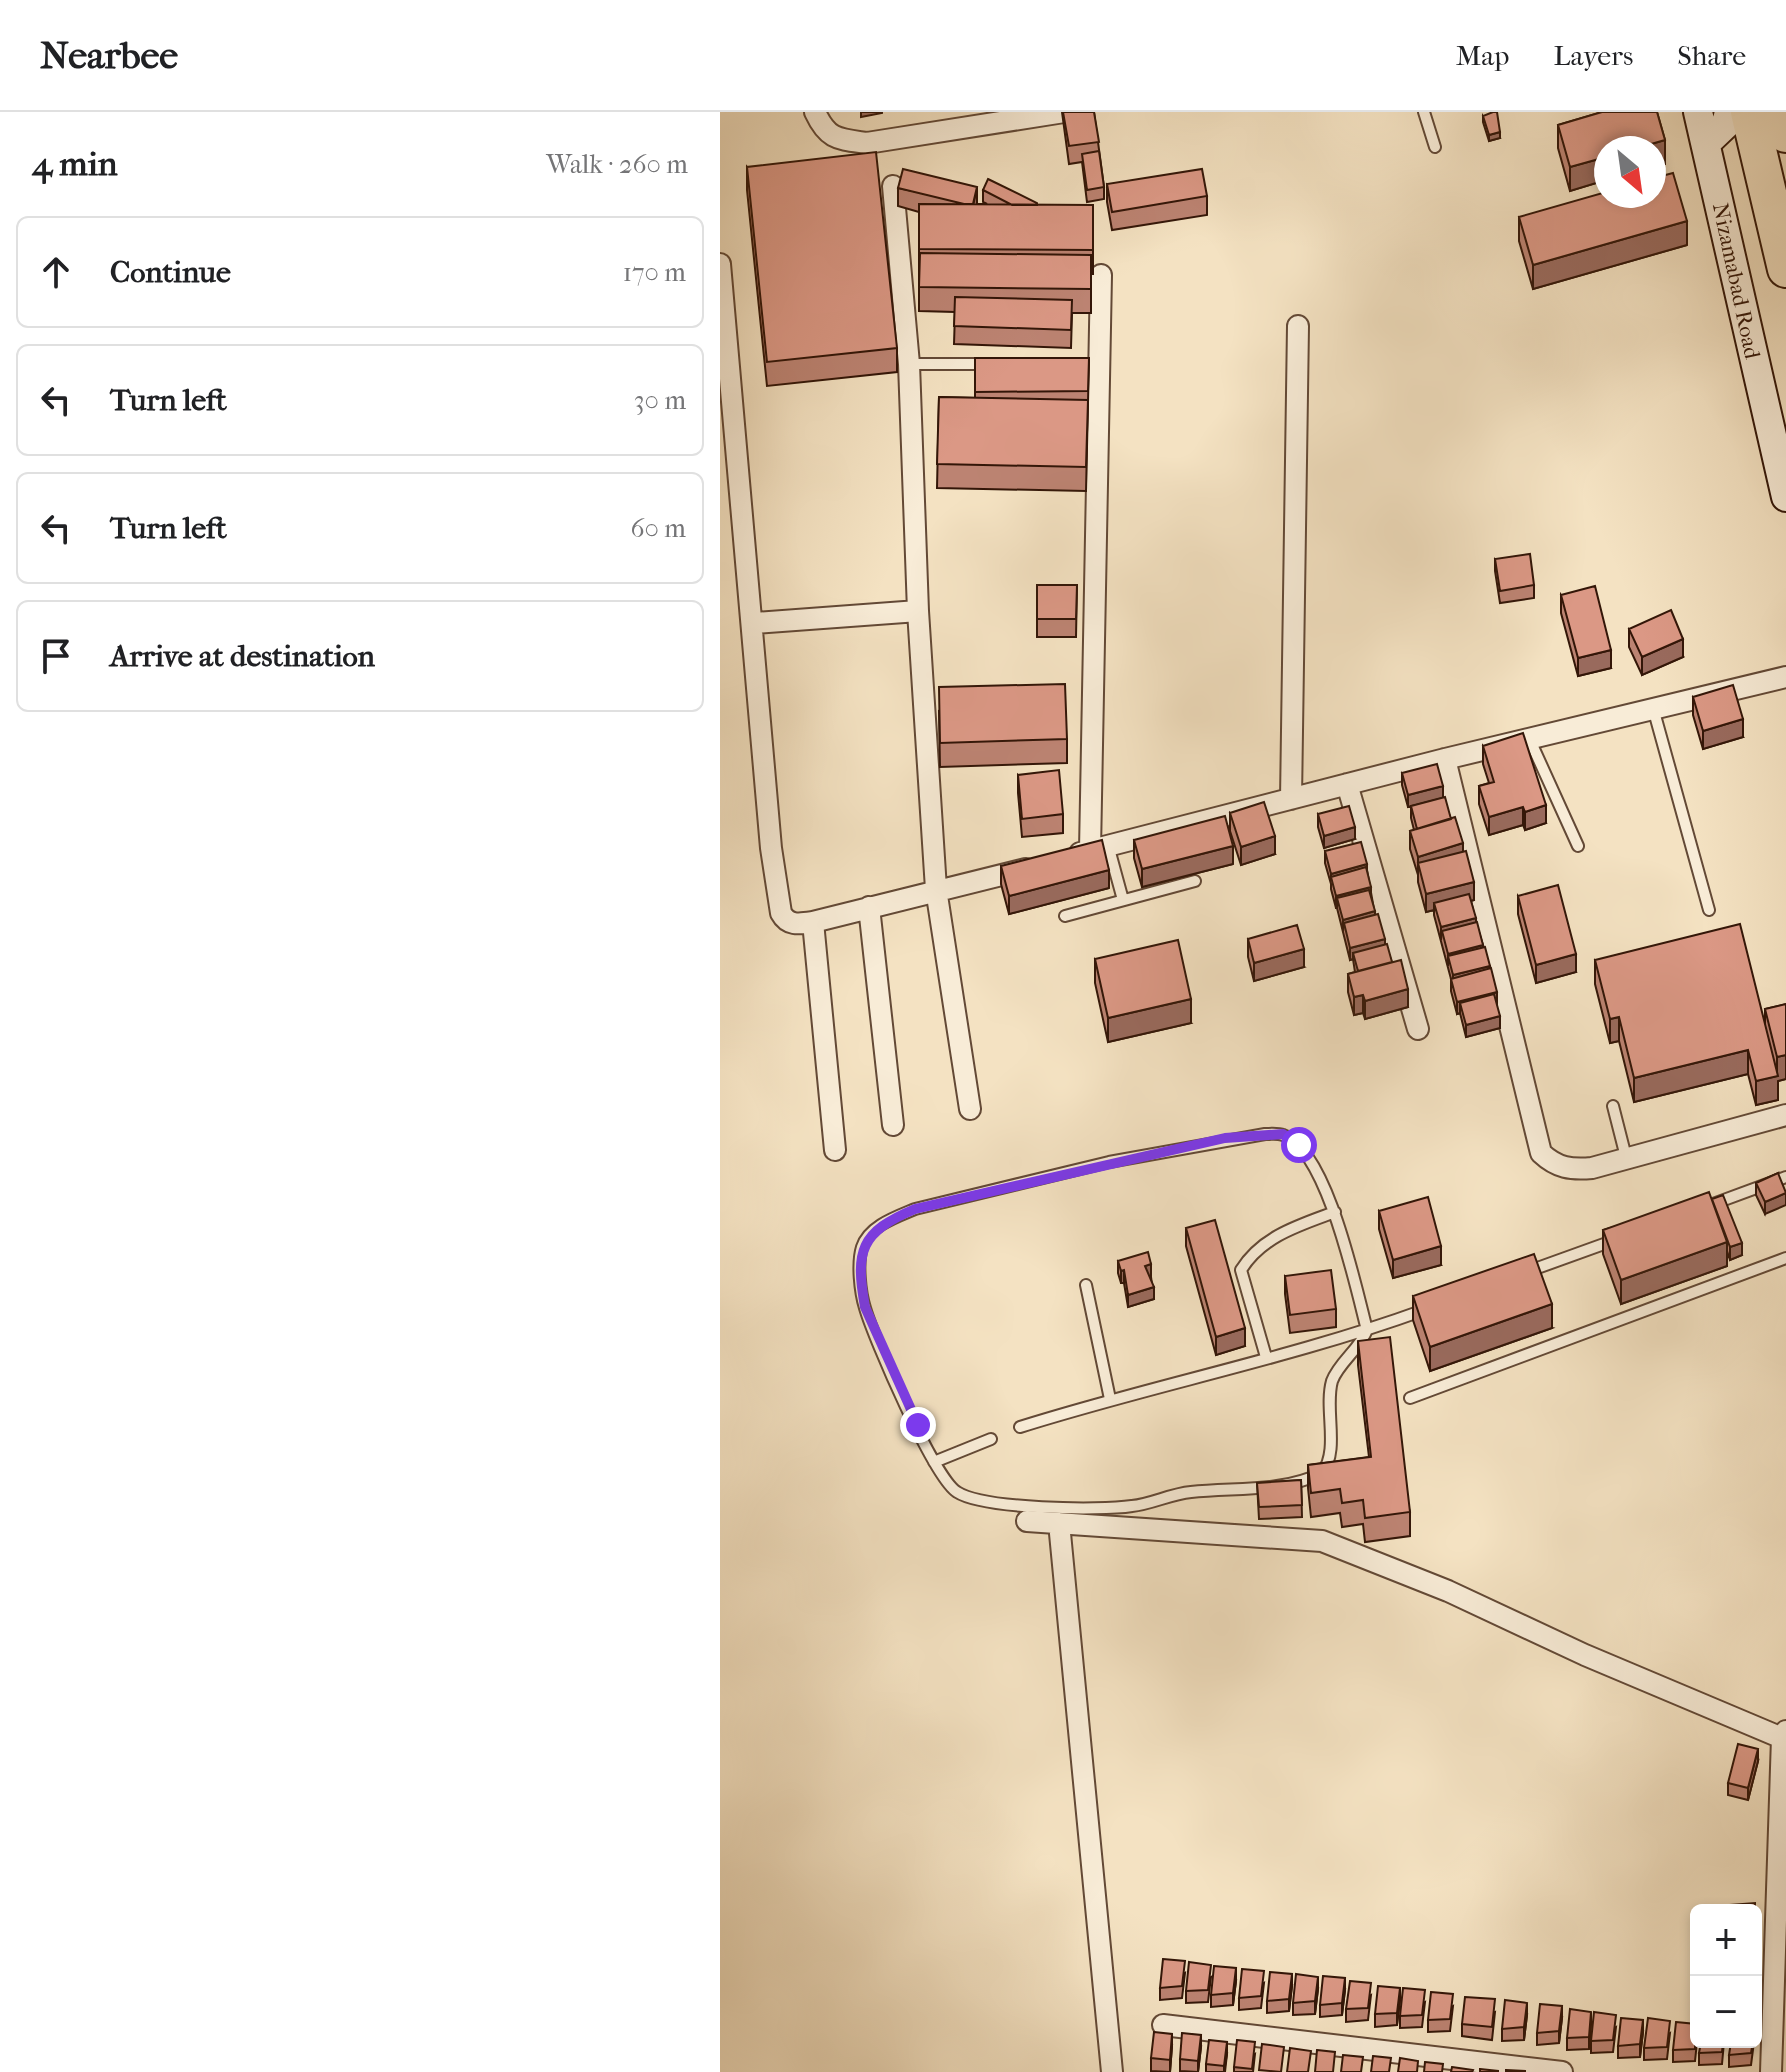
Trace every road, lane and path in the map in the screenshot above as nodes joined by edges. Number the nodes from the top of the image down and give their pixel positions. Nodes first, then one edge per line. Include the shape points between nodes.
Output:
1 (815, 112) edge
2 (1064, 112) edge
3 (1424, 112) edge
4 (1698, 112) edge
5 (1729, 112) edge
6 (1749, 112) edge
7 (1780, 112) edge
8 (1010, 116) edge
9 (1786, 134) edge
10 (1706, 143) junction
11 (1435, 147) dead end
12 (893, 186) dead end
13 (720, 264) edge
14 (1786, 269) edge
15 (1101, 275) dead end
16 (1298, 326) dead end
17 (909, 364) junction
18 (1003, 364) edge
19 (1786, 497) edge
20 (918, 611) junction
21 (754, 623) junction
22 (1786, 677) edge
23 (1653, 708) junction
24 (1529, 738) junction
25 (1445, 759) junction
26 (1347, 784) junction
27 (1291, 799) junction
28 (1578, 846) dead end
29 (1099, 848) junction
30 (1195, 881) dead end
31 (936, 889) junction
32 (1123, 900) junction
33 (869, 907) junction
34 (1709, 910) dead end
35 (1065, 916) dead end
36 (813, 922) junction
37 (1418, 1029) dead end
38 (1613, 1106) dead end
39 (970, 1109) dead end
40 (1786, 1115) edge
41 (893, 1125) dead end
42 (835, 1150) dead end
43 (1626, 1157) junction
44 (1786, 1177) edge
45 (1696, 1210) edge
46 (1335, 1212) junction
47 (1622, 1237) edge
48 (1786, 1258) edge
49 (1517, 1276) edge
50 (1086, 1285) dead end
51 (1442, 1303) edge
52 (1367, 1330) junction
53 (1266, 1357) junction
54 (1410, 1398) dead end
55 (1110, 1399) junction
56 (1020, 1427) dead end
57 (991, 1439) dead end
58 (934, 1462) junction
59 (1027, 1521) dead end
60 (1059, 1523) junction
61 (1784, 1734) edge
62 (1163, 2025) dead end
63 (1112, 2072) edge
64 (1562, 2072) edge
65 (1771, 2072) edge

1 - 8 street via 835,139 867,143
2 - 8 street
3 - 11 lane
4 - 10 main road, Nizamabad Road
5 - 10 main road via 1726,124
6 - 14 highway
7 - 9 highway
10 - 19 main road, Nizamabad Road
12 - 17 street via 906,275
13 - 21 street
15 - 29 street
16 - 27 street
17 - 18 lane
17 - 20 street
20 - 21 street
20 - 31 street
21 - 36 street via 781,913 795,925
22 - 23 street
23 - 24 street
23 - 34 lane
24 - 25 street
24 - 28 lane
25 - 26 street
25 - 43 street via 1541,1153 1573,1170
26 - 27 street
26 - 37 street
27 - 29 street
29 - 31 street
29 - 32 lane
30 - 32 lane
31 - 33 street
31 - 39 street
32 - 35 lane
33 - 36 street
33 - 41 street
36 - 42 street
38 - 43 lane
40 - 43 street
44 - 45 lane
46 - 52 lane
46 - 53 lane via 1265,1243 1241,1270
46 - 58 lane via 1299,1145 1283,1134 1265,1134 1109,1162 915,1209 890,1220 870,1234 862,1248 865,1307
47 - 49 lane
48 - 54 lane
50 - 55 lane
51 - 52 lane
52 - 53 lane
52 - 58 lane via 1332,1382 1327,1467 1286,1486 1173,1494 1134,1506 1071,1508 958,1493
53 - 55 lane
55 - 56 lane
57 - 58 lane
59 - 60 street
60 - 61 street via 1322,1541
60 - 63 street
61 - 65 street
62 - 64 street

